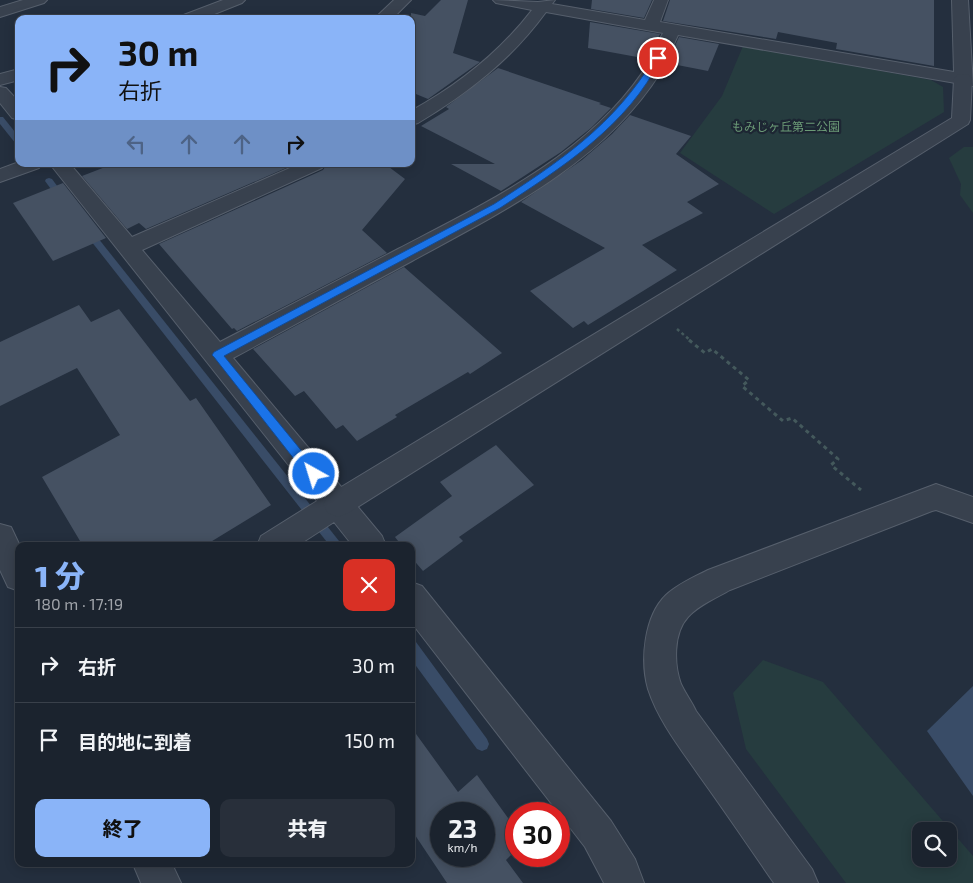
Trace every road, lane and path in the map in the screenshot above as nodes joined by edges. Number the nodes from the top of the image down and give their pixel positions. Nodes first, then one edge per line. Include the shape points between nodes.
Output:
1 (39, 0) edge
2 (237, 0) edge
3 (403, 0) edge
4 (502, 0) edge
5 (661, 1) edge
6 (545, 4) edge
7 (964, 10) edge
8 (0, 12) edge
9 (197, 15) edge
10 (386, 15) edge
11 (650, 26) junction
12 (672, 30) junction
13 (15, 75) edge
14 (0, 80) edge
15 (968, 80) edge
16 (0, 92) edge
17 (15, 109) edge
18 (415, 117) edge
19 (24, 167) edge
20 (62, 167) edge
21 (308, 167) edge
22 (0, 176) edge
23 (129, 247) junction
24 (654, 310) junction
25 (217, 355) junction
26 (867, 495) dead end
27 (973, 510) edge
28 (323, 513) junction
29 (0, 537) edge
30 (278, 542) edge
31 (365, 542) edge
32 (15, 569) edge
33 (415, 602) edge
34 (153, 867) edge
35 (161, 883) edge
36 (624, 883) edge
37 (798, 883) edge

1 - 8 street
2 - 9 street
3 - 10 street
4 - 6 street
5 - 11 street
6 - 11 street
6 - 18 street via 491,67
7 - 15 street
11 - 12 street
12 - 15 street
12 - 25 street via 650,73 633,97 589,141 540,178 497,206
13 - 14 street
15 - 24 street via 962,120
16 - 17 street
19 - 22 street
20 - 23 street
21 - 23 street
23 - 25 street
24 - 26 path via 706,353 712,349 749,380 742,386 783,421 792,418 838,458 830,464
24 - 28 street
25 - 28 street
27 - 37 street via 936,498 720,580 676,607 663,630 660,658 665,688 684,723
28 - 30 street
28 - 31 street
29 - 32 street
33 - 36 street via 598,834
34 - 35 street

